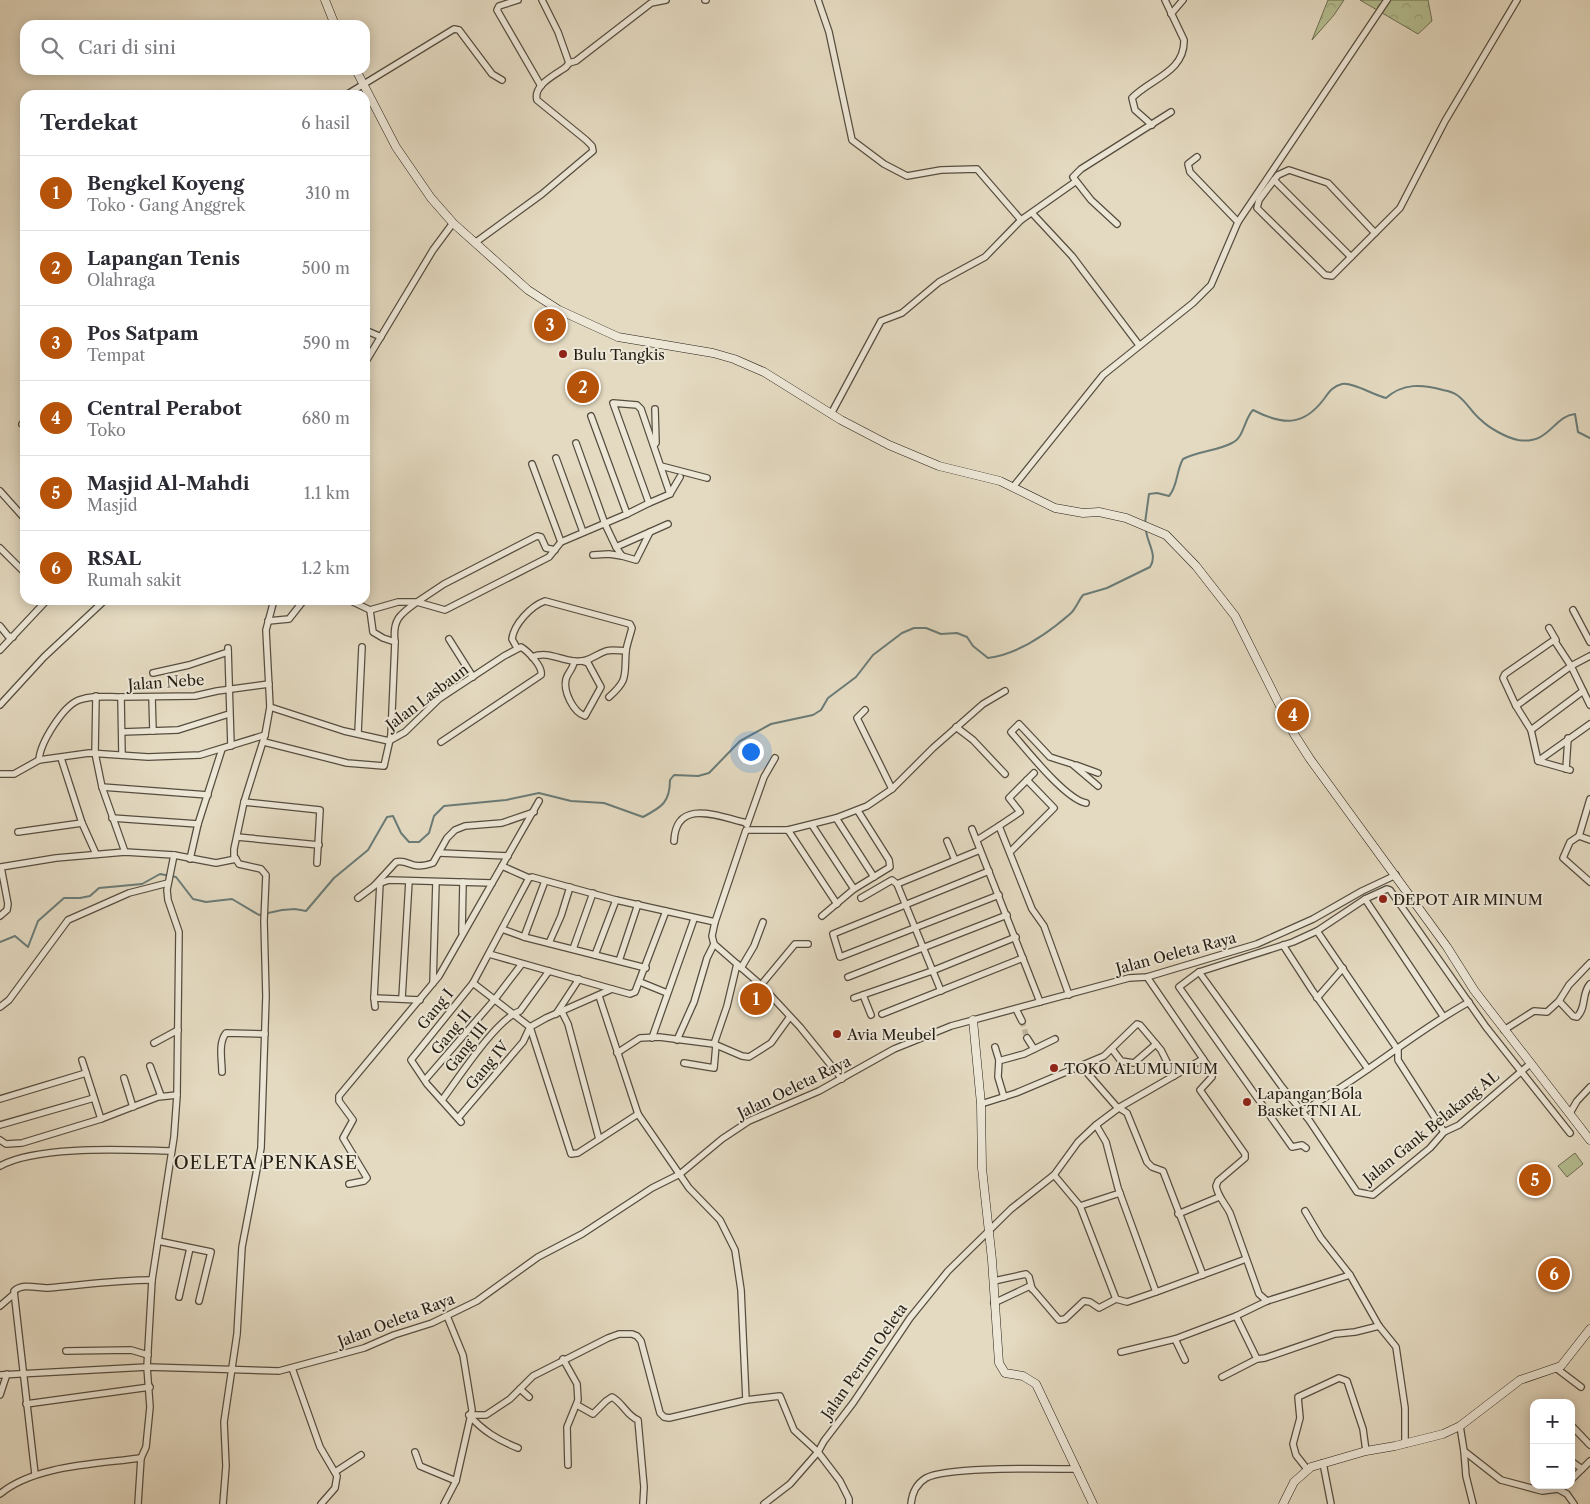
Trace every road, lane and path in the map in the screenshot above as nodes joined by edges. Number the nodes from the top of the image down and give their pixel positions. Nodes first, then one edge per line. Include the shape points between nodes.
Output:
1 (325, 0) edge
2 (518, 0) edge
3 (542, 0) edge
4 (666, 0) edge
5 (818, 0) edge
6 (1165, 0) edge
7 (1183, 0) edge
8 (1387, 0) edge
9 (1517, 0) edge
10 (1171, 14) junction
11 (332, 20) edge
12 (569, 63) junction
13 (359, 75) edge
14 (502, 80) dead end
15 (364, 85) junction
16 (541, 86) junction
17 (355, 90) edge
18 (367, 90) edge
19 (370, 97) edge
20 (1171, 112) dead end
21 (1152, 125) junction
22 (1197, 157) dead end
23 (1274, 180) junction
24 (1075, 182) junction
25 (1032, 213) junction
26 (1021, 220) junction
27 (1238, 222) junction
28 (453, 223) junction
29 (1117, 224) dead end
30 (1375, 233) junction
31 (476, 242) junction
32 (1351, 257) junction
33 (370, 332) edge
34 (381, 337) junction
35 (1139, 345) junction
36 (370, 355) edge
37 (655, 408) dead end
38 (831, 414) junction
39 (591, 416) dead end
40 (576, 443) dead end
41 (654, 444) junction
42 (556, 458) dead end
43 (532, 464) dead end
44 (661, 466) junction
45 (680, 477) dead end
46 (707, 478) dead end
47 (1013, 487) junction
48 (0, 491) edge
49 (670, 494) junction
50 (649, 503) junction
51 (20, 513) edge
52 (626, 514) junction
53 (605, 524) junction
54 (668, 524) dead end
55 (583, 532) junction
56 (650, 532) junction
57 (561, 542) junction
58 (616, 547) junction
59 (0, 548) edge
60 (554, 550) junction
61 (593, 555) dead end
62 (622, 556) junction
63 (20, 568) edge
64 (417, 602) junction
65 (42, 605) edge
66 (100, 605) edge
67 (273, 605) edge
68 (300, 605) edge
69 (360, 605) edge
70 (370, 610) junction
71 (1573, 610) dead end
72 (268, 621) junction
73 (0, 626) edge
74 (1549, 628) dead end
75 (12, 637) junction
76 (449, 639) dead end
77 (1556, 640) junction
78 (396, 642) junction
79 (1590, 642) edge
80 (362, 647) dead end
81 (517, 648) junction
82 (0, 650) edge
83 (626, 651) junction
84 (1590, 656) edge
85 (532, 658) junction
86 (574, 661) junction
87 (582, 661) junction
88 (1571, 666) junction
89 (153, 672) dead end
90 (473, 678) junction
91 (269, 684) junction
92 (229, 689) junction
93 (1005, 691) dead end
94 (1584, 691) junction
95 (96, 696) junction
96 (122, 697) junction
97 (152, 697) junction
98 (609, 697) dead end
99 (0, 705) edge
100 (1590, 705) edge
101 (1516, 706) junction
102 (270, 707) junction
103 (865, 710) dead end
104 (229, 714) junction
105 (1590, 724) edge
106 (956, 727) junction
107 (1530, 730) junction
108 (153, 731) junction
109 (122, 732) junction
110 (358, 732) junction
111 (265, 738) junction
112 (1568, 738) junction
113 (389, 740) junction
114 (441, 742) dead end
115 (232, 746) junction
116 (222, 750) junction
117 (95, 753) junction
118 (122, 755) junction
119 (61, 758) junction
120 (775, 758) dead end
121 (1053, 758) junction
122 (39, 760) junction
123 (1538, 761) junction
124 (1072, 764) junction
125 (1042, 767) junction
126 (1034, 773) dead end
127 (1098, 773) dead end
128 (0, 774) edge
129 (1005, 774) dead end
130 (1027, 780) junction
131 (1098, 786) dead end
132 (102, 787) junction
133 (892, 789) junction
134 (208, 795) junction
135 (1590, 799) edge
136 (539, 801) dead end
137 (244, 802) junction
138 (1086, 803) dead end
139 (858, 811) junction
140 (534, 812) junction
141 (112, 818) junction
142 (836, 818) junction
143 (82, 823) junction
144 (747, 823) junction
145 (198, 824) junction
146 (812, 825) junction
147 (999, 826) junction
148 (972, 829) dead end
149 (746, 830) junction
150 (788, 830) junction
151 (18, 832) dead end
152 (1579, 836) junction
153 (237, 837) junction
154 (977, 840) junction
155 (1590, 840) edge
156 (674, 841) dead end
157 (948, 841) dead end
158 (319, 846) junction
159 (980, 850) junction
160 (125, 852) junction
161 (1010, 852) junction
162 (440, 853) junction
163 (96, 854) junction
164 (174, 855) junction
165 (508, 856) junction
166 (190, 859) junction
167 (236, 860) junction
168 (955, 860) junction
169 (317, 863) dead end
170 (0, 866) edge
171 (502, 866) junction
172 (989, 871) junction
173 (1396, 875) junction
174 (874, 877) junction
175 (529, 878) junction
176 (169, 880) junction
177 (409, 881) junction
178 (546, 881) junction
179 (436, 882) junction
180 (463, 882) junction
181 (1590, 882) edge
182 (380, 883) junction
183 (492, 883) junction
184 (896, 884) junction
185 (374, 886) junction
186 (570, 887) junction
187 (854, 889) junction
188 (3, 891) edge
189 (593, 893) junction
190 (998, 895) junction
191 (358, 898) dead end
192 (861, 898) dead end
193 (1365, 899) junction
194 (616, 900) junction
195 (638, 904) junction
196 (837, 904) junction
197 (905, 905) junction
198 (666, 912) junction
199 (1, 914) edge
200 (1007, 914) junction
201 (822, 916) dead end
202 (694, 919) junction
203 (715, 922) junction
204 (763, 922) dead end
205 (914, 927) junction
206 (502, 929) junction
207 (1318, 931) junction
208 (462, 932) junction
209 (524, 937) junction
210 (1016, 937) junction
211 (549, 943) junction
212 (714, 944) junction
213 (808, 944) dead end
214 (1283, 945) junction
215 (573, 948) junction
216 (923, 948) junction
217 (489, 954) junction
218 (595, 955) junction
219 (1024, 958) junction
220 (619, 961) junction
221 (1590, 962) edge
222 (521, 965) junction
223 (739, 966) junction
224 (646, 968) junction
225 (1343, 968) junction
226 (549, 971) junction
227 (932, 971) junction
228 (1199, 972) junction
229 (848, 977) dead end
230 (1146, 977) junction
231 (579, 979) junction
232 (640, 982) junction
233 (473, 983) junction
234 (433, 984) junction
235 (1590, 984) edge
236 (761, 985) junction
237 (612, 989) junction
238 (941, 991) junction
239 (668, 993) junction
240 (863, 995) junction
241 (1069, 995) junction
242 (599, 996) junction
243 (374, 998) junction
244 (402, 998) junction
245 (854, 998) dead end
246 (1317, 998) junction
247 (495, 999) junction
248 (420, 1000) junction
249 (1040, 1002) junction
250 (1469, 1002) junction
251 (1558, 1002) junction
252 (375, 1006) dead end
253 (0, 1008) edge
254 (1016, 1009) junction
255 (513, 1013) junction
256 (559, 1013) junction
257 (882, 1014) dead end
258 (871, 1016) dead end
259 (1443, 1016) junction
260 (789, 1018) junction
261 (973, 1020) junction
262 (1022, 1021) tunnel mouth
263 (530, 1027) junction
264 (178, 1030) junction
265 (1504, 1030) junction
266 (265, 1034) junction
267 (652, 1038) junction
268 (1027, 1038) tunnel mouth
269 (1055, 1039) dead end
270 (677, 1040) junction
271 (154, 1043) dead end
272 (715, 1044) junction
273 (1156, 1044) junction
274 (995, 1048) dead end
275 (1034, 1049) junction
276 (1112, 1049) junction
277 (1398, 1050) junction
278 (617, 1053) junction
279 (1204, 1059) junction
280 (82, 1060) dead end
281 (999, 1060) junction
282 (684, 1063) dead end
283 (1530, 1063) junction
284 (150, 1066) dead end
285 (1082, 1067) junction
286 (1368, 1069) junction
287 (222, 1072) dead end
288 (1520, 1072) junction
289 (86, 1073) junction
290 (1174, 1076) junction
291 (124, 1078) dead end
292 (842, 1079) junction
293 (425, 1080) junction
294 (1590, 1087) edge
295 (177, 1095) junction
296 (161, 1096) junction
297 (1004, 1097) junction
298 (94, 1098) junction
299 (0, 1099) edge
300 (442, 1100) junction
301 (981, 1104) junction
302 (133, 1107) junction
303 (1120, 1107) junction
304 (1302, 1111) junction
305 (1570, 1113) junction
306 (638, 1114) junction
307 (101, 1119) junction
308 (0, 1125) edge
309 (1096, 1125) junction
310 (1444, 1132) junction
311 (1570, 1133) dead end
312 (599, 1139) junction
313 (0, 1140) edge
314 (1590, 1140) edge
315 (1306, 1148) dead end
316 (170, 1151) junction
317 (0, 1166) edge
318 (680, 1174) junction
319 (1054, 1175) junction
320 (349, 1184) dead end
321 (1120, 1193) junction
322 (1219, 1197) junction
323 (1080, 1206) junction
324 (1305, 1211) dead end
325 (1178, 1214) junction
326 (987, 1235) junction
327 (158, 1240) junction
328 (190, 1248) junction
329 (1246, 1258) junction
330 (1203, 1275) junction
331 (1350, 1275) junction
332 (152, 1280) junction
333 (994, 1281) junction
334 (1032, 1289) junction
335 (1156, 1292) junction
336 (14, 1294) junction
337 (180, 1297) dead end
338 (1116, 1299) junction
339 (1267, 1300) junction
340 (199, 1301) dead end
341 (994, 1303) junction
342 (0, 1306) edge
343 (447, 1316) junction
344 (1236, 1316) junction
345 (1379, 1326) junction
346 (1590, 1330) edge
347 (1175, 1339) junction
348 (66, 1352) dead end
349 (1121, 1352) dead end
350 (148, 1355) junction
351 (563, 1359) junction
352 (1257, 1359) junction
353 (1185, 1360) dead end
354 (147, 1366) junction
355 (231, 1368) junction
356 (292, 1368) junction
357 (1556, 1368) junction
358 (7, 1374) junction
359 (24, 1374) junction
360 (0, 1375) edge
361 (1222, 1377) dead end
362 (1581, 1387) dead end
363 (150, 1388) junction
364 (520, 1389) junction
365 (0, 1395) edge
366 (529, 1397) dead end
367 (746, 1400) junction
368 (26, 1404) junction
369 (577, 1406) junction
370 (469, 1415) junction
371 (1460, 1426) junction
372 (1575, 1429) edge
373 (1405, 1444) junction
374 (1590, 1445) edge
375 (518, 1448) dead end
376 (1366, 1451) junction
377 (1464, 1451) junction
378 (415, 1452) dead end
379 (818, 1452) junction
380 (361, 1455) dead end
381 (141, 1458) junction
382 (1590, 1461) edge
383 (1323, 1463) junction
384 (1575, 1464) edge
385 (568, 1465) dead end
386 (1077, 1469) junction
387 (1307, 1469) junction
388 (1582, 1469) junction
389 (335, 1472) junction
390 (35, 1474) junction
391 (1575, 1476) edge
392 (456, 1481) junction
393 (1530, 1488) edge
394 (1535, 1489) edge
395 (1553, 1489) edge
396 (1560, 1489) edge
397 (0, 1494) edge
398 (225, 1503) edge
399 (138, 1504) edge
400 (321, 1504) edge
401 (444, 1504) edge
402 (643, 1504) edge
403 (764, 1504) edge
404 (849, 1504) edge
405 (911, 1504) edge
406 (1093, 1504) edge
407 (1283, 1504) edge
408 (1331, 1504) edge
409 (1473, 1504) edge
410 (1574, 1504) edge

1 - 11 street
2 - 16 street via 499,6 497,10
3 - 12 street
4 - 12 street via 650,3 576,61
5 - 26 street via 852,140 884,164 907,176 941,170 977,169
6 - 10 street
7 - 10 street
8 - 27 street
9 - 30 street via 1445,121 1404,202
10 - 21 street via 1184,40 1181,56 1173,68 1132,98 1135,110
12 - 16 street
13 - 15 street
14 - 15 street via 492,74 456,28
15 - 17 street
15 - 18 street
16 - 31 street via 536,93 537,100 586,140 593,151 527,206
19 - 28 street via 421,186
20 - 21 street
21 - 24 street via 1081,169 1073,177
22 - 27 street via 1188,164 1190,172
23 - 30 street via 1289,170 1328,183
23 - 32 street
23 - 32 street via 1259,200 1258,208 1327,277
24 - 25 street
24 - 29 street
25 - 26 street
25 - 35 street via 1072,256
26 - 38 street via 985,257 939,282 905,311 881,321
27 - 35 street via 1211,285
28 - 31 street
28 - 34 street via 432,250
30 - 32 street
31 - 38 street via 528,290 584,323 618,337 734,359 764,372
33 - 34 street
34 - 36 street
35 - 47 street via 1088,391
37 - 41 street
38 - 47 street via 889,445 940,466 982,475
39 - 52 street
40 - 53 street
41 - 44 street
41 - 50 street via 637,405 613,403
42 - 55 street
43 - 57 street
44 - 46 street
44 - 49 street
45 - 49 street
47 - 173 street via 1055,508 1126,518 1166,535 1181,550 1235,616 1294,734 1345,809
48 - 51 street
49 - 50 street
50 - 52 street
52 - 53 street
53 - 55 street
53 - 58 street
54 - 56 street
55 - 57 street
56 - 58 street
56 - 62 street via 636,560
57 - 60 street
58 - 62 street
59 - 63 street
60 - 64 street via 549,557 445,610
60 - 64 street via 546,548 541,537 536,536 444,584
61 - 62 street
64 - 70 street via 398,602
64 - 78 street via 395,623
65 - 75 street
66 - 99 street via 44,657
67 - 72 street
68 - 72 street via 289,619
69 - 70 street
70 - 78 street via 373,632
71 - 79 street
72 - 91 street
73 - 75 street
74 - 77 street
75 - 82 street
76 - 90 street
77 - 88 street
77 - 101 street via 1504,676
78 - 113 street
80 - 110 street
81 - 83 street via 512,639 513,632 529,612 545,601 631,625
81 - 85 street via 521,647
81 - 90 street, Jalan Lasbaun
83 - 87 street via 607,650 592,660
83 - 98 street via 626,677
84 - 88 street
85 - 86 street via 544,654
85 - 114 street via 541,675
86 - 87 street
86 - 87 street via 565,682 566,691 577,712 585,716 601,687 588,663
88 - 94 street
88 - 101 street
89 - 92 street via 183,666 228,650
90 - 113 street, Jalan Lasbaun via 439,699 405,732
91 - 92 street, Jalan Nebe
91 - 102 street
92 - 97 street, Jalan Nebe via 195,696
92 - 104 street
93 - 106 street via 983,704
94 - 100 street
94 - 107 street
95 - 96 street
95 - 117 street
95 - 122 street via 71,704 47,736
96 - 97 street, Jalan Nebe
96 - 109 street, Jalan Nebe
97 - 108 street
101 - 107 street
102 - 110 street, Jalan Lasbaun via 344,731
102 - 111 street
103 - 133 street via 857,718
104 - 108 street via 186,728
104 - 115 street
105 - 112 street
106 - 129 street
106 - 133 street
107 - 123 street
108 - 109 street
109 - 118 street, Jalan Nebe
110 - 113 street, Jalan Lasbaun
111 - 113 street via 347,763 382,767 386,764
111 - 115 street
111 - 137 street
112 - 123 street
112 - 123 street via 1568,770
115 - 116 street
116 - 118 street via 185,757
116 - 134 street
117 - 118 street
117 - 119 street
117 - 132 street
119 - 122 street
119 - 143 street
120 - 144 street via 764,777
121 - 124 street
121 - 125 street
121 - 125 street via 1019,724 1011,732
122 - 128 street via 14,774
124 - 127 street
124 - 131 street
125 - 138 street via 1078,802
126 - 130 street
130 - 147 street via 1009,798 1020,812
130 - 161 street via 1054,808
132 - 134 street
132 - 141 street
133 - 139 street
134 - 145 street
135 - 152 street
136 - 140 street
137 - 153 street
137 - 158 street via 320,810
139 - 142 street
139 - 174 street via 890,863 890,868
140 - 162 street via 502,823 459,828 447,838
140 - 165 street
141 - 145 street
141 - 160 street
142 - 146 street
142 - 174 street
143 - 151 street
143 - 163 street
144 - 149 street
144 - 156 street via 701,812 687,816 677,825
145 - 166 street
146 - 150 street
146 - 187 street
147 - 154 street
147 - 161 street
148 - 154 street
149 - 150 street
149 - 203 street
150 - 196 street
152 - 155 street
152 - 181 street via 1570,842 1563,858
153 - 158 street
153 - 167 street
154 - 159 street
157 - 168 street
158 - 169 street
159 - 168 street
159 - 172 street
160 - 163 street
160 - 164 street
161 - 241 street via 1032,909 1044,926
162 - 165 street
162 - 185 street via 424,866 396,862
163 - 170 street
164 - 166 street
164 - 176 street
165 - 171 street
166 - 167 street via 216,863
167 - 266 street via 239,864 261,870 267,879
168 - 184 street
170 - 188 street
171 - 175 street
171 - 183 street
172 - 190 street
172 - 197 street
173 - 230 street, Jalan Oeleta Raya via 1276,937
173 - 265 street
174 - 187 street
175 - 178 street
175 - 206 street, Gang I
176 - 253 street via 129,893 68,920
176 - 264 street via 168,900 179,932
177 - 179 street
177 - 182 street
177 - 244 street
178 - 186 street
178 - 209 street
179 - 180 street
179 - 234 street
180 - 183 street
180 - 208 street
182 - 185 street
182 - 243 street
183 - 208 street
184 - 192 street via 892,880
184 - 197 street
185 - 191 street
186 - 189 street
186 - 211 street
187 - 196 street
188 - 199 street via 8,907
189 - 194 street
189 - 215 street
190 - 200 street
190 - 205 street
193 - 207 street
193 - 250 street via 1390,890
193 - 259 street
194 - 195 street
194 - 218 street
195 - 198 street
195 - 220 street
196 - 201 street
197 - 205 street
197 - 205 street via 833,934 840,957
198 - 202 street
198 - 224 street
200 - 210 street
200 - 216 street
202 - 203 street
202 - 239 street
203 - 212 street
204 - 223 street via 754,946
205 - 216 street
206 - 209 street
206 - 217 street, Gang I
207 - 214 street
207 - 225 street
208 - 234 street
209 - 211 street
210 - 219 street
210 - 227 street
211 - 215 street
212 - 223 street
212 - 270 street
213 - 236 street via 795,944
214 - 228 street
214 - 246 street
215 - 218 street
216 - 227 street
216 - 229 street
217 - 222 street
217 - 233 street, Gang I
218 - 220 street
219 - 238 street
219 - 249 street
220 - 224 street
221 - 251 street
222 - 226 street
222 - 247 street, Gang II
223 - 236 street
223 - 272 street
224 - 232 street
225 - 246 street
225 - 277 street
226 - 231 street
226 - 255 street, Gang III via 520,1011
227 - 238 street
227 - 240 street
228 - 304 street, Jalan Gank Belakang AL
228 - 315 street via 1179,988 1292,1147 1302,1145
230 - 241 street, Jalan Oeleta Raya via 1130,978
230 - 279 street
231 - 237 street
231 - 256 street
232 - 237 street via 633,994
232 - 239 street
233 - 247 street
233 - 293 street, Gang I via 412,1056 411,1063
234 - 248 street
235 - 251 street via 1577,1017
236 - 260 street
237 - 242 street
238 - 257 street
239 - 267 street
240 - 245 street
240 - 258 street
241 - 249 street, Jalan Oeleta Raya
242 - 256 street
242 - 278 street
243 - 244 street
243 - 252 street
244 - 248 street
246 - 286 street
247 - 255 street
247 - 293 street, Gang II
248 - 320 street via 339,1096 339,1101 353,1120 342,1138 366,1178
249 - 254 street, Jalan Oeleta Raya
250 - 259 street
250 - 288 street
251 - 265 street via 1547,1012 1534,1011
254 - 261 street, Jalan Oeleta Raya
254 - 262 street
255 - 263 street
255 - 300 street, Gang III via 498,1026
256 - 263 street
256 - 312 street via 568,1024
259 - 277 street
260 - 272 street via 768,1046 749,1057
260 - 292 street
261 - 292 street, Jalan Oeleta Raya via 940,1029 894,1049
261 - 301 street
263 - 300 street, Gang IV via 523,1042 460,1119
263 - 312 street via 569,1152 578,1154
264 - 271 street
264 - 295 street
265 - 283 street
266 - 287 street via 226,1034 221,1048
266 - 355 street via 261,1148 242,1247 238,1320
267 - 270 street
267 - 278 street via 640,1038
268 - 275 street
269 - 275 street
270 - 272 street
272 - 282 street via 714,1068
273 - 276 street via 1134,1063 1121,1061
273 - 276 street via 1139,1024
273 - 290 street
274 - 281 street
275 - 281 street
276 - 285 street
277 - 286 street
277 - 310 street via 1398,1060
278 - 306 street
279 - 290 street, Jalan Perum Oeleta
279 - 322 street via 1212,1074 1200,1090 1246,1155 1216,1184
280 - 289 street
281 - 297 street via 998,1077
283 - 288 street, Jalan Gank Belakang AL
283 - 305 street
284 - 296 street
285 - 297 street
285 - 303 street
286 - 304 street via 1332,1095
288 - 310 street, Jalan Gank Belakang AL via 1458,1125
288 - 311 street
289 - 298 street
289 - 299 street
290 - 303 street, Jalan Perum Oeleta
291 - 302 street
292 - 318 street, Jalan Oeleta Raya via 749,1121
293 - 300 street
294 - 305 street
295 - 296 street
295 - 316 street
296 - 302 street
297 - 301 street
298 - 307 street
298 - 308 street
301 - 326 street
302 - 307 street
303 - 309 street, Jalan Perum Oeleta
303 - 325 street via 1127,1113 1147,1162 1163,1171
304 - 310 street, Jalan Gank Belakang AL via 1357,1192 1369,1196 1430,1148
305 - 314 street
306 - 312 street
306 - 318 street
307 - 313 street via 22,1144 13,1145
309 - 319 street, Jalan Perum Oeleta via 1078,1142
309 - 321 street via 1106,1142
316 - 317 street via 57,1153 23,1158
316 - 327 street
318 - 343 street, Jalan Oeleta Raya via 538,1257 482,1298
318 - 367 street via 720,1220 735,1250 741,1290
319 - 323 street
319 - 326 street, Jalan Perum Oeleta via 1012,1209
321 - 323 street
321 - 335 street
322 - 325 street
322 - 329 street via 1230,1213
323 - 338 street
324 - 331 street
325 - 330 street
326 - 333 street
326 - 379 street, Jalan Perum Oeleta via 948,1271 910,1318
327 - 328 street
327 - 332 street
328 - 337 street
328 - 340 street via 211,1252
329 - 330 street
329 - 339 street via 1259,1294
330 - 335 street
331 - 339 street
331 - 345 street
332 - 336 street via 25,1287 16,1289
332 - 350 street
333 - 334 street via 1026,1274
333 - 341 street
334 - 338 street via 1059,1320 1065,1319 1084,1302 1099,1308
334 - 341 street via 1027,1286
335 - 338 street via 1127,1302
336 - 342 street
336 - 359 street
339 - 344 street
341 - 386 street via 1000,1367 1008,1374 1023,1376 1036,1384
343 - 356 street, Jalan Oeleta Raya via 364,1348
343 - 370 street via 465,1363 472,1404
344 - 347 street
344 - 352 street
345 - 352 street via 1335,1334
345 - 373 street via 1392,1339 1399,1359 1405,1408
346 - 357 street via 1569,1358
347 - 349 street
347 - 353 street
348 - 350 street via 131,1350
350 - 354 street
351 - 364 street via 533,1376
351 - 367 street via 608,1338 632,1334 641,1342 664,1418
351 - 369 street via 577,1384
352 - 361 street
354 - 355 street, Jalan Oeleta Raya
354 - 359 street, Jalan Oeleta Raya
354 - 363 street
355 - 356 street, Jalan Oeleta Raya via 271,1371
355 - 398 street via 224,1422
356 - 389 street via 320,1447
357 - 362 street
357 - 371 street via 1520,1380
358 - 359 street, Jalan Oeleta Raya
358 - 360 street, Jalan Oeleta Raya
358 - 365 street
359 - 368 street
363 - 368 street
363 - 381 street via 148,1433
364 - 366 street
364 - 370 street via 486,1414
367 - 379 street via 780,1396 794,1430
368 - 390 street
369 - 385 street via 567,1427
369 - 402 street via 593,1414 612,1398 638,1420
370 - 375 street via 480,1428
370 - 392 street
371 - 373 street via 1444,1434
371 - 377 street
372 - 374 street
373 - 376 street
376 - 383 street
376 - 387 street via 1363,1429 1347,1381 1339,1378 1298,1398 1300,1418 1292,1444
377 - 393 street via 1501,1480
377 - 409 street
378 - 392 street via 420,1466
379 - 403 street, Jalan Perum Oeleta via 790,1484
379 - 404 street via 840,1481
380 - 389 street
381 - 390 street
381 - 399 street
382 - 388 street
383 - 387 street
383 - 408 street
384 - 388 street
386 - 405 street via 1002,1470 932,1476 919,1484
386 - 406 street
387 - 407 street via 1294,1482
388 - 391 street
389 - 400 street via 336,1484
390 - 397 street
392 - 401 street
394 - 395 street
396 - 410 street

